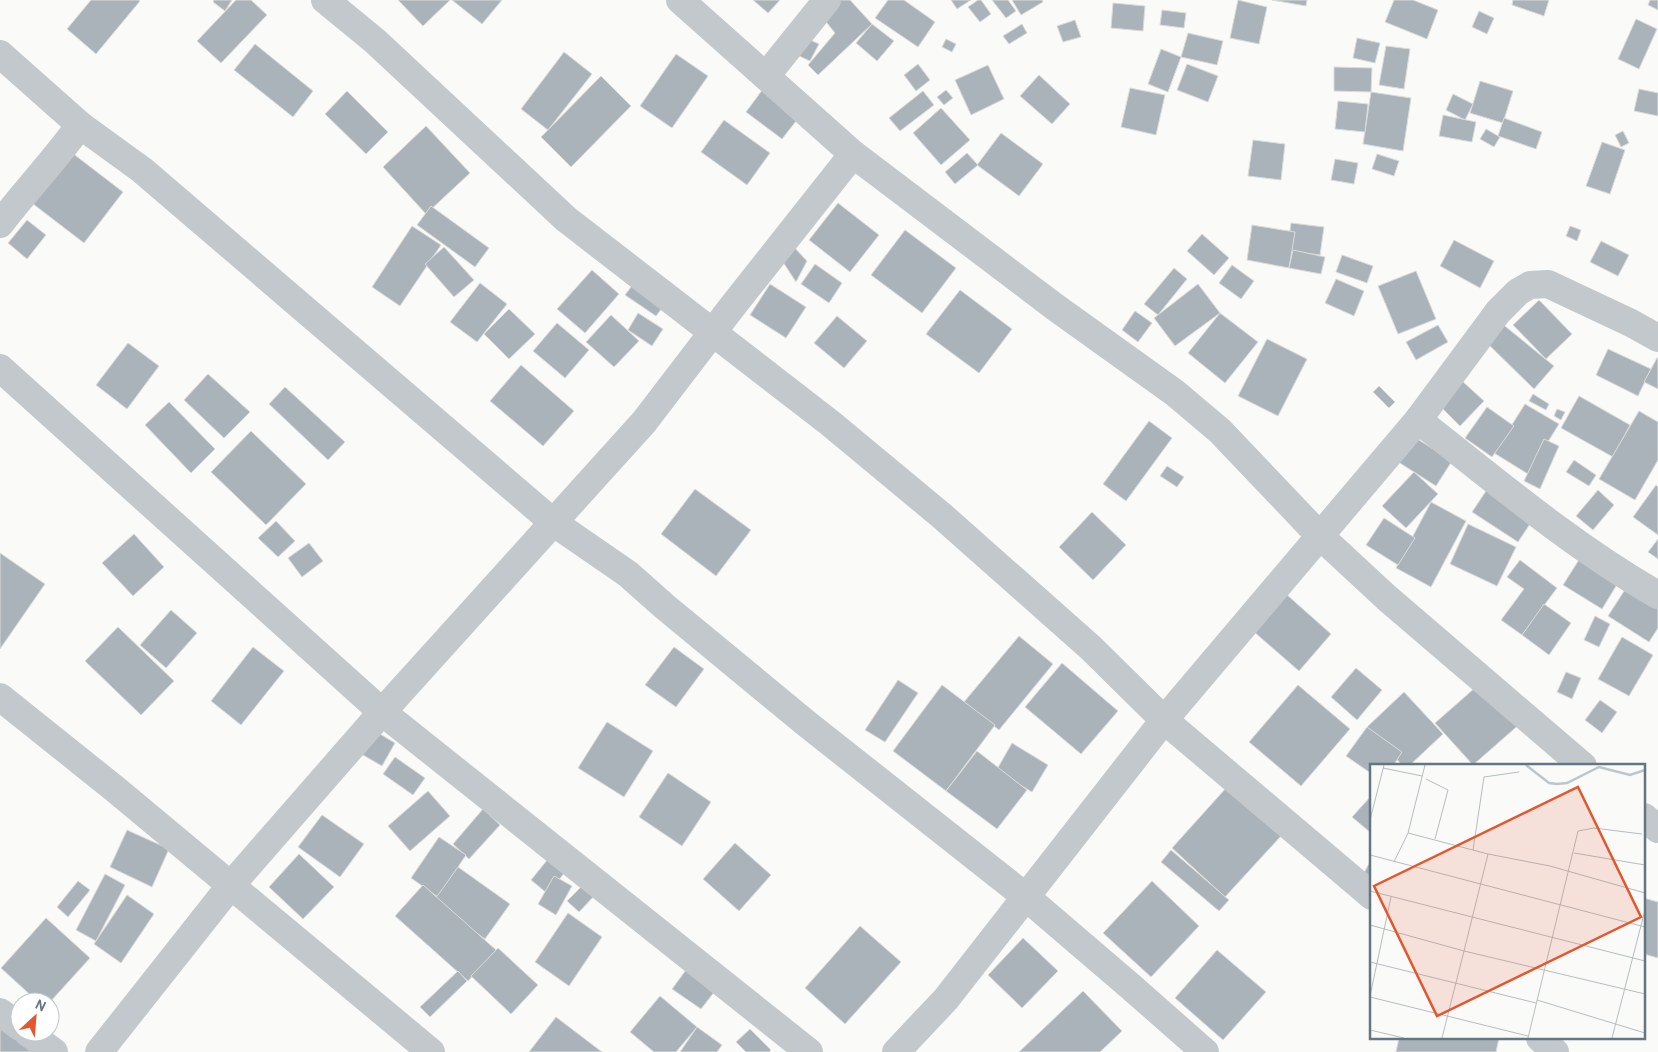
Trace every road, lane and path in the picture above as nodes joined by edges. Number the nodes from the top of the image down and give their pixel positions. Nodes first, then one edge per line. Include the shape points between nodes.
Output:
1 (325, 0) edge
2 (680, 0) edge
3 (827, 0) edge
4 (0, 54) edge
5 (766, 76) junction
6 (80, 125) junction
7 (853, 154) junction
8 (0, 224) edge
9 (712, 333) junction
10 (1658, 338) edge
11 (0, 368) edge
12 (1418, 420) junction
13 (554, 523) junction
14 (1319, 535) junction
15 (1658, 595) edge
16 (0, 697) edge
17 (382, 712) junction
18 (1164, 720) junction
19 (1581, 764) edge
20 (1646, 819) edge
21 (1658, 829) edge
22 (231, 885) junction
23 (1370, 894) edge
24 (1026, 897) junction
25 (1542, 1040) edge
26 (40, 1042) edge
27 (54, 1052) edge
28 (99, 1052) edge
29 (431, 1052) edge
30 (809, 1052) edge
31 (896, 1052) edge
32 (1205, 1052) edge
33 (1555, 1052) edge

1 - 9 street via 374,41 566,219
2 - 5 street
3 - 5 street
4 - 6 street
5 - 7 street
6 - 8 street
6 - 13 street via 142,170
7 - 9 street
7 - 14 street via 1054,307 1175,393 1220,430
9 - 13 street via 644,422
9 - 18 street via 830,423 942,516 1091,648
10 - 12 street via 1548,284 1530,285 1498,312
11 - 17 street
12 - 14 street
12 - 15 street via 1604,562
13 - 17 street
13 - 24 street via 628,574 807,724
14 - 18 street
14 - 19 street via 1387,598
16 - 22 street
17 - 22 street
17 - 30 street
18 - 23 street
18 - 24 street
20 - 21 street
22 - 28 street
22 - 29 street
24 - 31 street via 946,999
24 - 32 street
25 - 33 street
26 - 27 street

